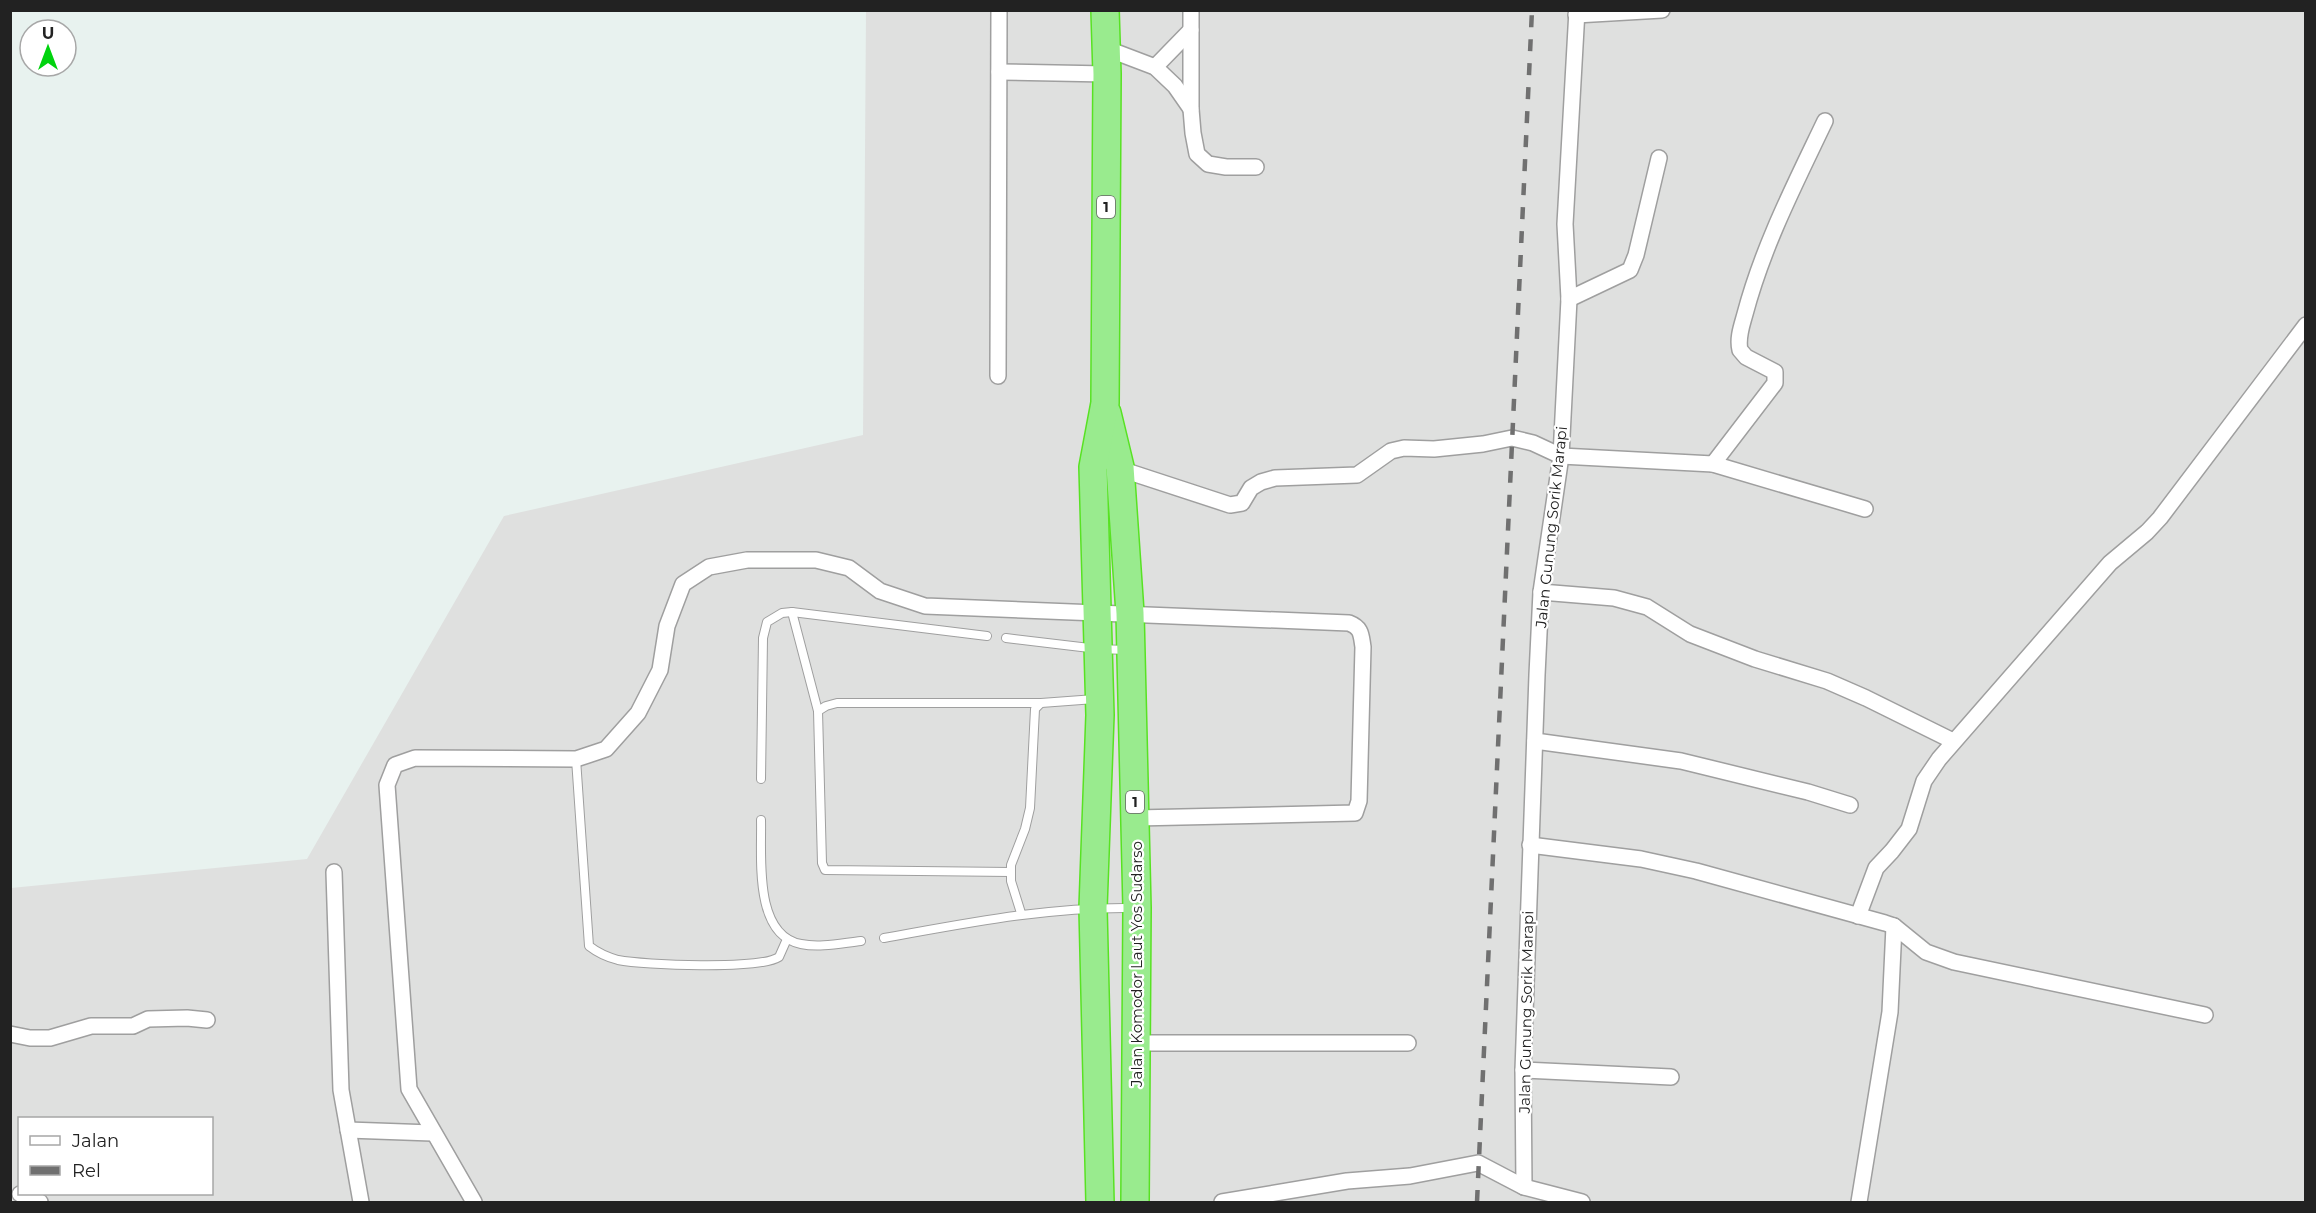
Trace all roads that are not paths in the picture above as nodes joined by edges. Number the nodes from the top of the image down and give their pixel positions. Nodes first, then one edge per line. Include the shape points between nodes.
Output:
1 (999, 10) edge
2 (1105, 10) edge
3 (1191, 10) edge
4 (1662, 10) edge
5 (1576, 13) edge
6 (1191, 30) junction
7 (1106, 61) junction
8 (1155, 67) junction
9 (999, 72) junction
10 (1191, 109) junction
11 (1826, 121) dead end
12 (1659, 158) dead end
13 (1256, 167) dead end
14 (1569, 299) junction
15 (2306, 325) edge
16 (998, 376) dead end
17 (1562, 456) junction
18 (1713, 464) junction
19 (1107, 467) junction
20 (1865, 509) dead end
21 (1541, 592) junction
22 (792, 612) junction
23 (1098, 613) junction
24 (1130, 613) junction
25 (987, 636) dead end
26 (1006, 638) dead end
27 (1098, 649) junction
28 (1131, 650) junction
29 (1099, 698) junction
30 (1041, 703) junction
31 (818, 711) junction
32 (1535, 741) junction
33 (1953, 741) junction
34 (576, 759) junction
35 (761, 779) dead end
36 (1850, 805) dead end
37 (1136, 818) junction
38 (761, 820) dead end
39 (1530, 845) junction
40 (334, 872) dead end
41 (1011, 872) junction
42 (1093, 908) junction
43 (1137, 908) junction
44 (1021, 914) junction
45 (1858, 916) junction
46 (1894, 926) junction
47 (884, 938) dead end
48 (787, 939) junction
49 (861, 941) dead end
50 (2205, 1015) dead end
51 (207, 1020) dead end
52 (10, 1034) edge
53 (1137, 1043) junction
54 (1408, 1043) dead end
55 (1523, 1070) junction
56 (1671, 1077) dead end
57 (348, 1130) junction
58 (432, 1133) junction
59 (1530, 1193) edge
60 (24, 1195) edge
61 (40, 1203) edge
62 (361, 1203) edge
63 (474, 1203) edge
64 (1100, 1203) edge
65 (1136, 1203) edge
66 (1222, 1203) edge
67 (1582, 1203) edge
68 (1859, 1203) edge

1 - 9 street
2 - 7 highway, Jalan Komodor Laut Yos Sudarso / 1
3 - 6 street
4 - 5 street
5 - 14 street, Jalan Gunung Sorik Marapi via 1565,224
6 - 8 street
6 - 10 street
7 - 8 street
7 - 9 street
7 - 19 highway, Jalan Komodor Laut Yos Sudarso / 1
8 - 10 street
9 - 16 street
10 - 13 street via 1197,154 1208,164
11 - 18 street via 1756,273 1739,341 1738,347 1746,357 1775,372 1775,383
12 - 14 street via 1630,270
14 - 17 street, Jalan Gunung Sorik Marapi
15 - 33 street via 2160,518 2110,563
17 - 18 street
17 - 19 street via 1512,438 1434,449 1404,448 1383,455 1357,475 1275,478 1262,482 1251,488 1242,503 1230,506
17 - 21 street, Jalan Gunung Sorik Marapi
18 - 20 street
19 - 23 highway, Jalan Komodor Laut Yos Sudarso / 1
19 - 24 highway, Jalan Komodor Laut Yos Sudarso / 1
21 - 32 street, Jalan Gunung Sorik Marapi
21 - 33 street via 1614,598 1647,607 1690,633 1755,659 1827,681
22 - 25 lane
22 - 31 lane
22 - 35 lane via 774,617 764,629
23 - 24 street
23 - 27 highway, Jalan Komodor Laut Yos Sudarso / 1
23 - 34 street via 925,606 880,591 849,568 816,560 747,560 709,567 683,584 667,626 660,670 638,713 606,749
24 - 28 highway, Jalan Komodor Laut Yos Sudarso / 1
24 - 37 street via 1349,622 1361,631 1363,647 1359,801 1354,813
26 - 27 lane
27 - 28 lane
27 - 29 highway, Jalan Komodor Laut Yos Sudarso / 1
28 - 37 highway, Jalan Komodor Laut Yos Sudarso / 1
29 - 30 lane
29 - 42 highway, Jalan Komodor Laut Yos Sudarso / 1
30 - 31 lane via 837,703
30 - 41 lane via 1035,709 1030,808
31 - 41 lane via 825,870
32 - 36 street via 1681,761
32 - 39 street, Jalan Gunung Sorik Marapi
33 - 45 street via 1924,781 1909,829 1876,868
34 - 48 lane via 589,946 599,954 636,963 764,963 778,957
34 - 58 street via 415,758 395,765 390,773 387,785 406,1074 409,1089
37 - 43 highway, Jalan Komodor Laut Yos Sudarso / 1
38 - 48 lane via 763,896 770,916
39 - 45 street via 1641,859
39 - 55 street, Jalan Gunung Sorik Marapi
40 - 57 street via 341,1090
41 - 44 lane
42 - 43 lane
42 - 44 lane
42 - 64 highway, Jalan Komodor Laut Yos Sudarso / 1
43 - 53 highway, Jalan Komodor Laut Yos Sudarso / 1
44 - 47 lane
45 - 46 street
46 - 50 street via 1926,952 1946,960
46 - 68 street via 1890,1012
48 - 49 lane via 816,945
51 - 52 street via 148,1019 133,1026 90,1026 50,1038
53 - 54 street
53 - 65 highway, Jalan Komodor Laut Yos Sudarso / 1
55 - 56 street
55 - 59 street, Jalan Gunung Sorik Marapi
57 - 58 street
57 - 62 street
58 - 63 street
59 - 66 street via 1479,1163
59 - 67 street
60 - 61 street

